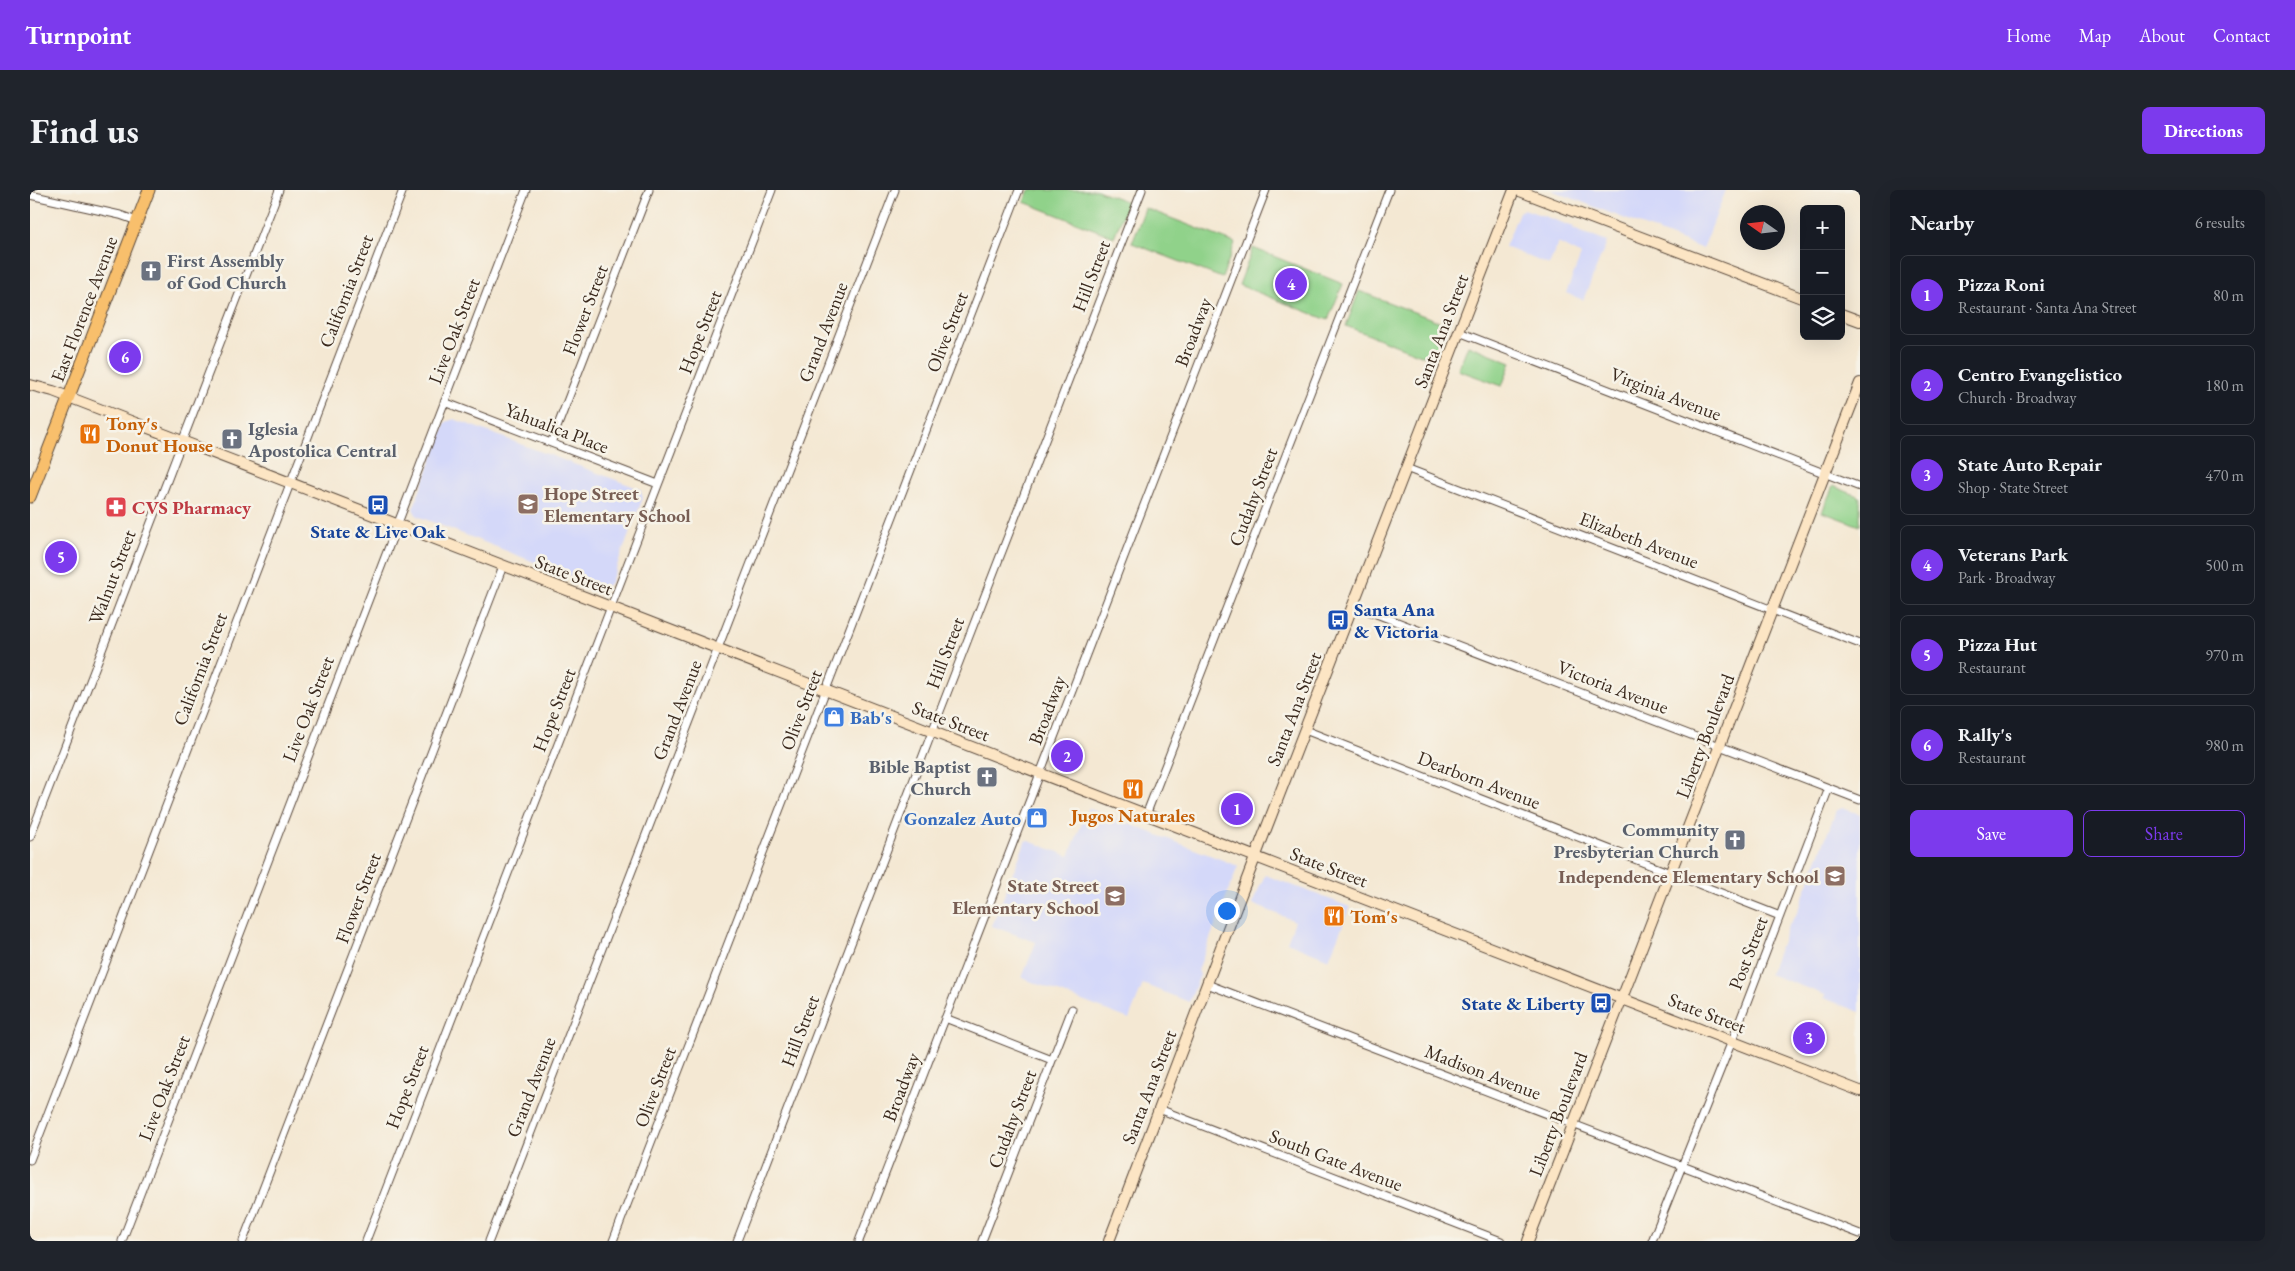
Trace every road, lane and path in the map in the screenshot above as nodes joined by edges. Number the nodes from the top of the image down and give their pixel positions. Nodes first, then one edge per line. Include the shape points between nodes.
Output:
1 (149, 190) edge
2 (279, 190) edge
3 (402, 190) edge
4 (526, 190) edge
5 (649, 190) edge
6 (772, 190) edge
7 (895, 190) edge
8 (1019, 190) edge
9 (1142, 190) edge
10 (1266, 190) edge
11 (1388, 190) edge
12 (1515, 190) edge
13 (30, 195) edge
14 (137, 221) junction
15 (1800, 297) edge
16 (1845, 315) edge
17 (1860, 321) edge
18 (1459, 332) junction
19 (1860, 384) edge
20 (30, 385) edge
21 (68, 397) junction
22 (444, 402) junction
23 (182, 442) junction
24 (551, 443) junction
25 (1406, 468) junction
26 (1825, 473) junction
27 (33, 479) edge
28 (288, 483) junction
29 (658, 484) junction
30 (1860, 487) edge
31 (30, 497) edge
32 (396, 525) junction
33 (503, 566) junction
34 (1353, 605) junction
35 (611, 608) junction
36 (1772, 610) junction
37 (1860, 644) edge
38 (718, 649) junction
39 (826, 691) junction
40 (1305, 730) junction
41 (932, 732) junction
42 (1720, 746) junction
43 (1040, 774) junction
44 (1829, 788) junction
45 (1860, 800) edge
46 (1146, 815) junction
47 (30, 837) edge
48 (1255, 857) junction
49 (1670, 872) junction
50 (1780, 916) junction
51 (1207, 984) junction
52 (1621, 998) junction
53 (1072, 1009) dead end
54 (945, 1018) junction
55 (1732, 1041) junction
56 (1052, 1060) junction
57 (1860, 1091) edge
58 (1159, 1109) junction
59 (1573, 1124) junction
60 (30, 1160) edge
61 (1682, 1166) junction
62 (1860, 1234) edge
63 (122, 1241) edge
64 (243, 1241) edge
65 (366, 1241) edge
66 (489, 1241) edge
67 (613, 1241) edge
68 (738, 1241) edge
69 (859, 1241) edge
70 (982, 1241) edge
71 (1109, 1241) edge
72 (1501, 1241) edge
73 (1528, 1241) edge
74 (1652, 1241) edge

1 - 14 main road, East Florence Avenue
2 - 23 street, Walnut Street
3 - 28 street, California Street
4 - 22 street, Live Oak Street
5 - 24 street, Flower Street
6 - 29 street, Hope Street
7 - 38 street, Grand Avenue
8 - 39 street, Olive Street
9 - 41 street, Hill Street
10 - 43 street, Broadway
11 - 46 street, Cudahy Street
12 - 15 main road
12 - 18 main road, Santa Ana Street
13 - 14 street
14 - 21 main road, East Florence Avenue
16 - 17 main road
18 - 25 main road, Santa Ana Street
18 - 26 street, Virginia Avenue
19 - 26 main road, Liberty Boulevard
20 - 21 main road, State Street
21 - 23 main road, State Street
21 - 27 main road, East Florence Avenue
22 - 24 street, Yahualica Place
22 - 32 street, Live Oak Street
23 - 28 main road, State Street
23 - 47 street, Walnut Street
24 - 29 street, Yahualica Place
25 - 34 main road, Santa Ana Street
25 - 36 street, Elizabeth Avenue
26 - 30 street, Virginia Avenue
26 - 36 main road, Liberty Boulevard
27 - 31 main road, East Florence Avenue
28 - 32 main road, State Street
28 - 60 street, California Street
29 - 35 street, Hope Street
32 - 33 main road, State Street
32 - 63 street, Live Oak Street
33 - 35 main road, State Street
33 - 64 street, Flower Street
34 - 40 main road, Santa Ana Street
34 - 42 street, Victoria Avenue
35 - 38 main road, State Street
35 - 65 street, Hope Street
36 - 37 street, Elizabeth Avenue
36 - 42 main road, Liberty Boulevard
38 - 39 main road, State Street
38 - 66 street, Grand Avenue
39 - 41 main road, State Street
39 - 67 street, Olive Street
40 - 48 main road, Santa Ana Street
40 - 49 street, Dearborn Avenue
41 - 43 main road, State Street
41 - 68 street, Hill Street
42 - 44 street, Victoria Avenue
42 - 49 main road, Liberty Boulevard
43 - 46 main road, State Street
43 - 54 street, Broadway
44 - 45 street, Victoria Avenue
44 - 50 street, Post Street
46 - 48 main road, State Street
48 - 51 main road, Santa Ana Street
48 - 52 main road, State Street
49 - 50 street, Dearborn Avenue
49 - 52 main road, Liberty Boulevard
50 - 55 street, Post Street
51 - 58 main road, Santa Ana Street
51 - 59 street, Madison Avenue
52 - 55 main road, State Street
52 - 59 main road, Liberty Boulevard
53 - 56 street, Cudahy Street
54 - 56 street
54 - 69 street, Broadway
55 - 57 main road, State Street
55 - 61 street, Post Street
56 - 70 street, Cudahy Street
58 - 71 main road, Santa Ana Street
58 - 72 street, South Gate Avenue
59 - 61 street, Madison Avenue
59 - 73 main road, Liberty Boulevard
61 - 62 street, Madison Avenue
61 - 74 street, Post Street

